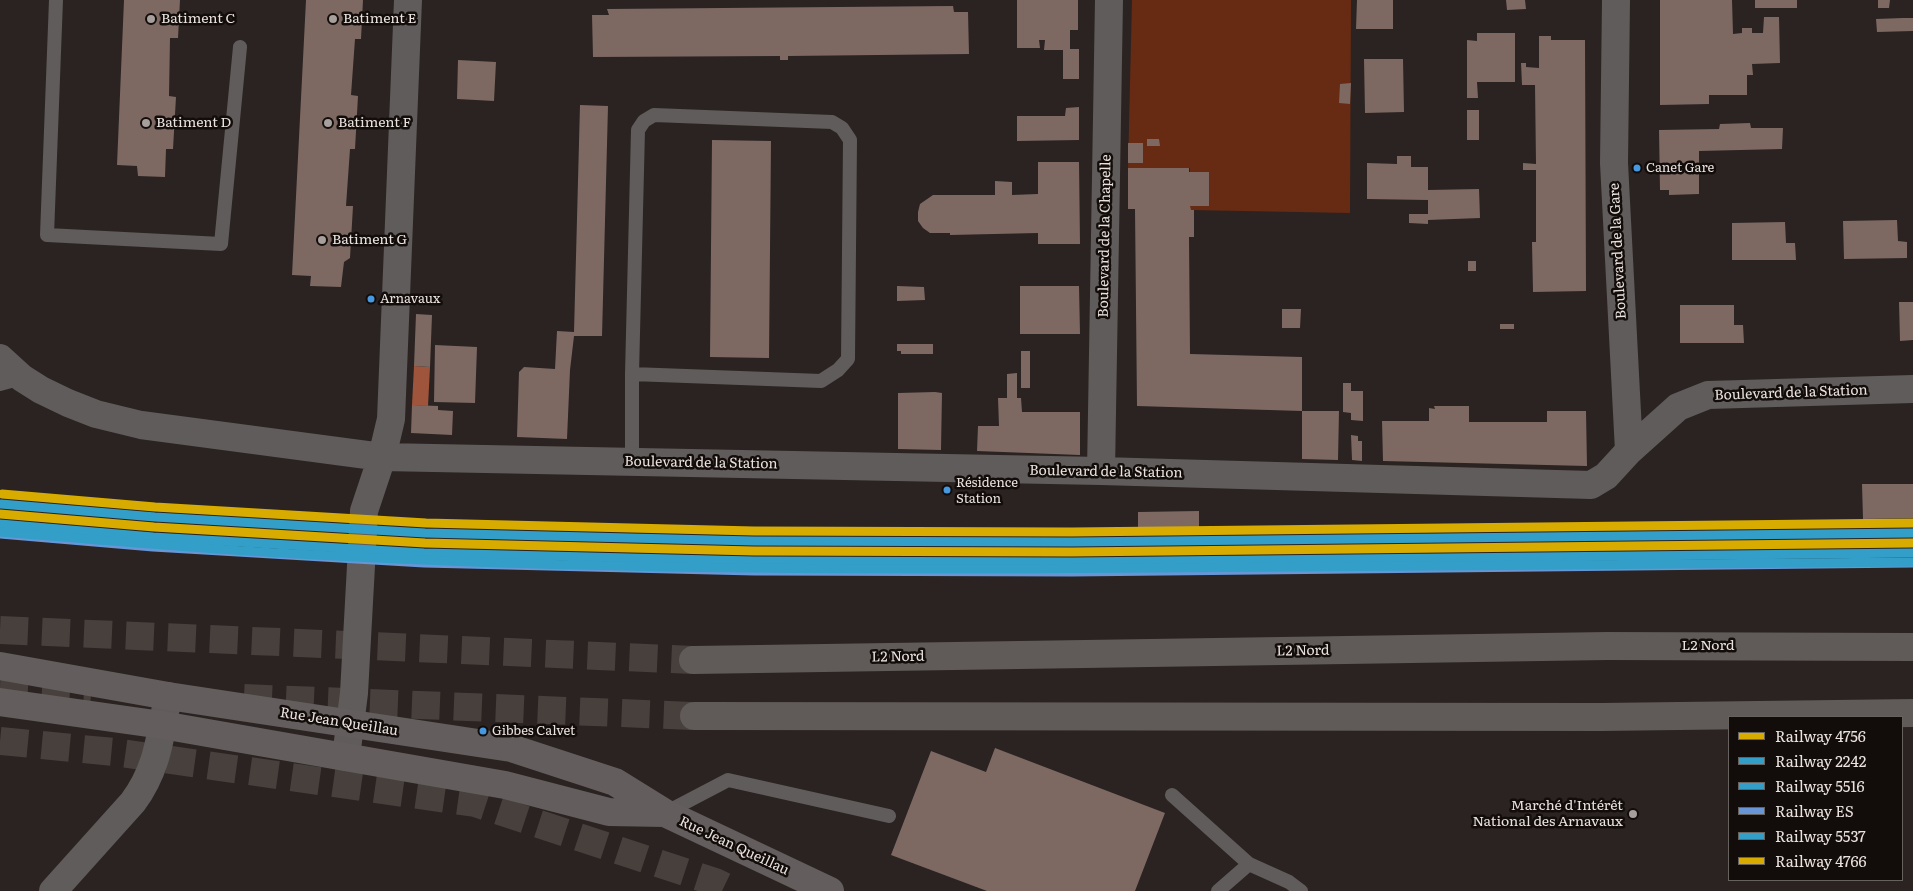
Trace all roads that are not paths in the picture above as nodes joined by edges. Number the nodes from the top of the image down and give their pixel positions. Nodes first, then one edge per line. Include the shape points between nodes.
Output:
1 (56, 0) edge
2 (408, 0) edge
3 (1109, 0) edge
4 (1616, 0) edge
5 (240, 47) dead end
6 (0, 358) edge
7 (632, 374) junction
8 (11, 381) edge
9 (1913, 389) edge
10 (1629, 451) junction
11 (382, 457) junction
12 (632, 462) junction
13 (1101, 471) junction
14 (1913, 647) edge
15 (693, 660) tunnel mouth
16 (0, 666) edge
17 (168, 696) junction
18 (0, 702) edge
19 (1913, 713) edge
20 (694, 716) tunnel mouth
21 (350, 724) junction
22 (162, 726) junction
23 (346, 757) junction
24 (1172, 795) dead end
25 (665, 813) junction
26 (889, 816) dead end
27 (1249, 864) junction
28 (53, 891) edge
29 (830, 891) edge
30 (1218, 891) edge
31 (1301, 891) edge

1 - 5 lane via 47,235 221,244
2 - 11 street via 391,418
3 - 13 street, Boulevard de la Chapelle
4 - 10 street, Boulevard de la Gare via 1614,163
6 - 8 street, Boulevard de la Station
7 - 7 lane via 638,130 644,121 654,115 693,116 832,122 842,128 850,140 848,359 843,365 821,381
7 - 12 lane
8 - 11 street, Boulevard de la Station via 96,414 141,425
9 - 10 street, Boulevard de la Station via 1708,395 1678,407
10 - 13 street, Boulevard de la Station via 1606,476 1591,485
11 - 12 street, Boulevard de la Station
11 - 21 street via 364,511
12 - 13 street, Boulevard de la Station
14 - 15 highway, L2 Nord via 1606,646
16 - 17 main road, Rue Jean Queillau
17 - 21 main road, Rue Jean Queillau
17 - 22 street
18 - 22 main road, Rue Jean Queillau
19 - 20 highway via 1601,717
21 - 23 street
21 - 25 main road, Rue Jean Queillau via 511,748 615,782
22 - 23 main road, Rue Jean Queillau
22 - 28 street via 155,764 143,788
23 - 25 main road, Rue Jean Queillau via 505,785 609,812
24 - 27 lane
25 - 26 lane via 728,780
25 - 29 main road, Rue Jean Queillau
27 - 30 lane
27 - 31 lane

